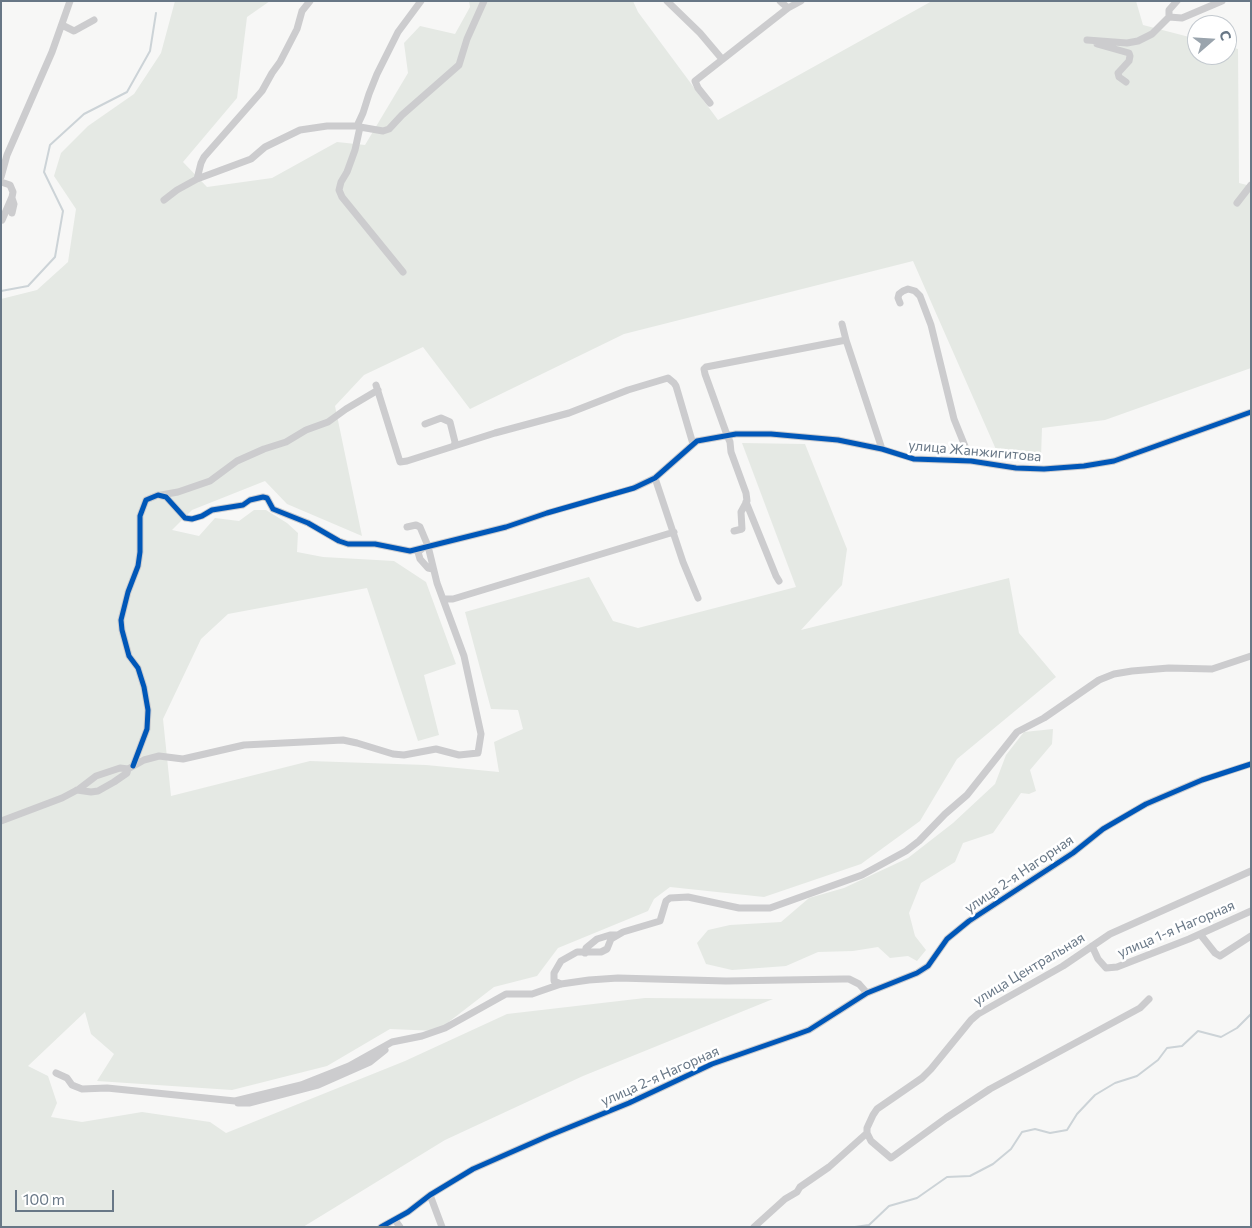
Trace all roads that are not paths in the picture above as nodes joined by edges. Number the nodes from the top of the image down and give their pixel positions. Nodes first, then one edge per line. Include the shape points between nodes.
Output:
1 (70, 1) edge
2 (310, 1) edge
3 (421, 1) edge
4 (484, 1) edge
5 (667, 1) edge
6 (780, 1) edge
7 (801, 1) edge
8 (1177, 1) edge
9 (1222, 1) edge
10 (788, 8) junction
11 (1169, 18) junction
12 (94, 20) dead end
13 (62, 25) junction
14 (722, 59) junction
15 (1126, 82) dead end
16 (710, 103) dead end
17 (358, 127) junction
18 (1, 177) edge
19 (197, 179) junction
20 (1, 182) edge
21 (1251, 185) edge
22 (12, 197) junction
23 (164, 200) dead end
24 (1237, 203) dead end
25 (12, 213) dead end
26 (2, 220) edge
27 (403, 272) dead end
28 (900, 303) dead end
29 (842, 324) dead end
30 (846, 340) junction
31 (1251, 412) edge
32 (425, 424) dead end
33 (726, 436) junction
34 (693, 444) junction
35 (454, 446) junction
36 (882, 450) junction
37 (971, 461) junction
38 (655, 478) junction
39 (158, 495) junction
40 (746, 502) junction
41 (407, 527) dead end
42 (734, 531) dead end
43 (674, 532) junction
44 (426, 549) junction
45 (433, 569) junction
46 (779, 581) dead end
47 (698, 598) dead end
48 (443, 599) junction
49 (1251, 656) edge
50 (1251, 764) edge
51 (131, 768) junction
52 (77, 790) junction
53 (1, 821) edge
54 (1251, 871) edge
55 (1251, 911) edge
56 (1200, 934) junction
57 (619, 935) junction
58 (1251, 936) edge
59 (1092, 946) junction
60 (585, 953) junction
61 (561, 984) junction
62 (867, 993) junction
63 (1149, 999) dead end
64 (56, 1073) dead end
65 (867, 1133) junction
66 (430, 1195) junction
67 (395, 1220) junction
68 (381, 1227) edge
69 (400, 1227) edge
70 (442, 1227) edge
71 (754, 1227) edge

1 - 13 street
2 - 19 street via 262,91 204,156
3 - 17 street via 385,56
4 - 17 street via 466,38 459,65 389,129
5 - 14 street
6 - 10 street
7 - 10 street
8 - 11 street via 1169,10
9 - 11 street via 1182,18
10 - 14 street
11 - 15 street via 1152,34 1132,43 1088,41 1129,52 1129,61 1118,74
12 - 13 street via 74,31
13 - 18 street
14 - 16 street via 695,81
17 - 19 street via 327,126 300,130 266,146 251,159
17 - 27 street via 355,150 339,190
19 - 23 street
20 - 22 street via 10,185
21 - 24 street
22 - 25 street
22 - 26 street
28 - 37 street via 899,294 908,289 920,296 931,325 954,419
29 - 30 street
30 - 33 street via 706,367 705,374
30 - 36 street
31 - 37 street, улица Жанжигитова via 1114,461 1044,470
32 - 35 street via 441,418 450,422
33 - 34 street, улица Жанжигитова
33 - 36 street, улица Жанжигитова via 751,433 800,436 847,441
33 - 40 street via 746,493
34 - 35 street via 676,386 668,378 589,406
34 - 38 street
35 - 39 street via 400,462 377,388 328,422 237,461 210,481
36 - 37 street, улица Жанжигитова via 914,459
38 - 43 street
38 - 44 street via 634,488
39 - 44 street via 166,497 185,518 192,519 212,510 242,506 263,497 273,509 348,544 374,544 401,550
39 - 51 street via 146,500 140,516 138,566 121,620 129,656 138,668 148,710 146,729
40 - 42 street via 741,512 742,529
40 - 46 street
41 - 44 street via 420,527
43 - 47 street
43 - 48 street via 453,599
44 - 45 street
44 - 45 street via 418,552 420,559
45 - 48 street
48 - 51 street via 462,649 476,704 481,734 478,752 459,755 436,749 404,755 343,740 268,743 230,747 183,759 159,756
49 - 57 street via 1212,669 1132,671 1093,683 1018,732 967,795 919,841 862,875 770,908 739,908 688,897 670,898 666,901 660,922
50 - 62 street, улица 2-я Нагорная via 1202,780 1136,810 1099,832 1073,853 968,921 947,939 923,970
51 - 52 street via 96,776
51 - 52 street via 98,790
52 - 53 street
54 - 59 street, улица Центральная via 1110,934
55 - 56 street, улица 1-я Нагорная
56 - 58 street via 1220,956
56 - 59 street, улица 1-я Нагорная via 1111,968 1102,964
57 - 60 street via 597,939
57 - 60 street via 611,939 607,949
59 - 65 street, улица Центральная via 971,1020 922,1078 877,1109
60 - 61 street via 577,952 561,961 554,974 554,981
61 - 62 street via 618,978 726,981 849,979
61 - 64 street via 532,994 506,994 445,1028 392,1042 349,1066 301,1084 233,1101 107,1088 82,1089
62 - 66 street, улица 2-я Нагорная via 804,1032 712,1064 473,1169
63 - 65 street via 1140,1008 990,1088 891,1158 871,1141
65 - 71 street
66 - 67 street, улица 2-я Нагорная
66 - 70 street
67 - 68 street, улица 2-я Нагорная
67 - 69 street

